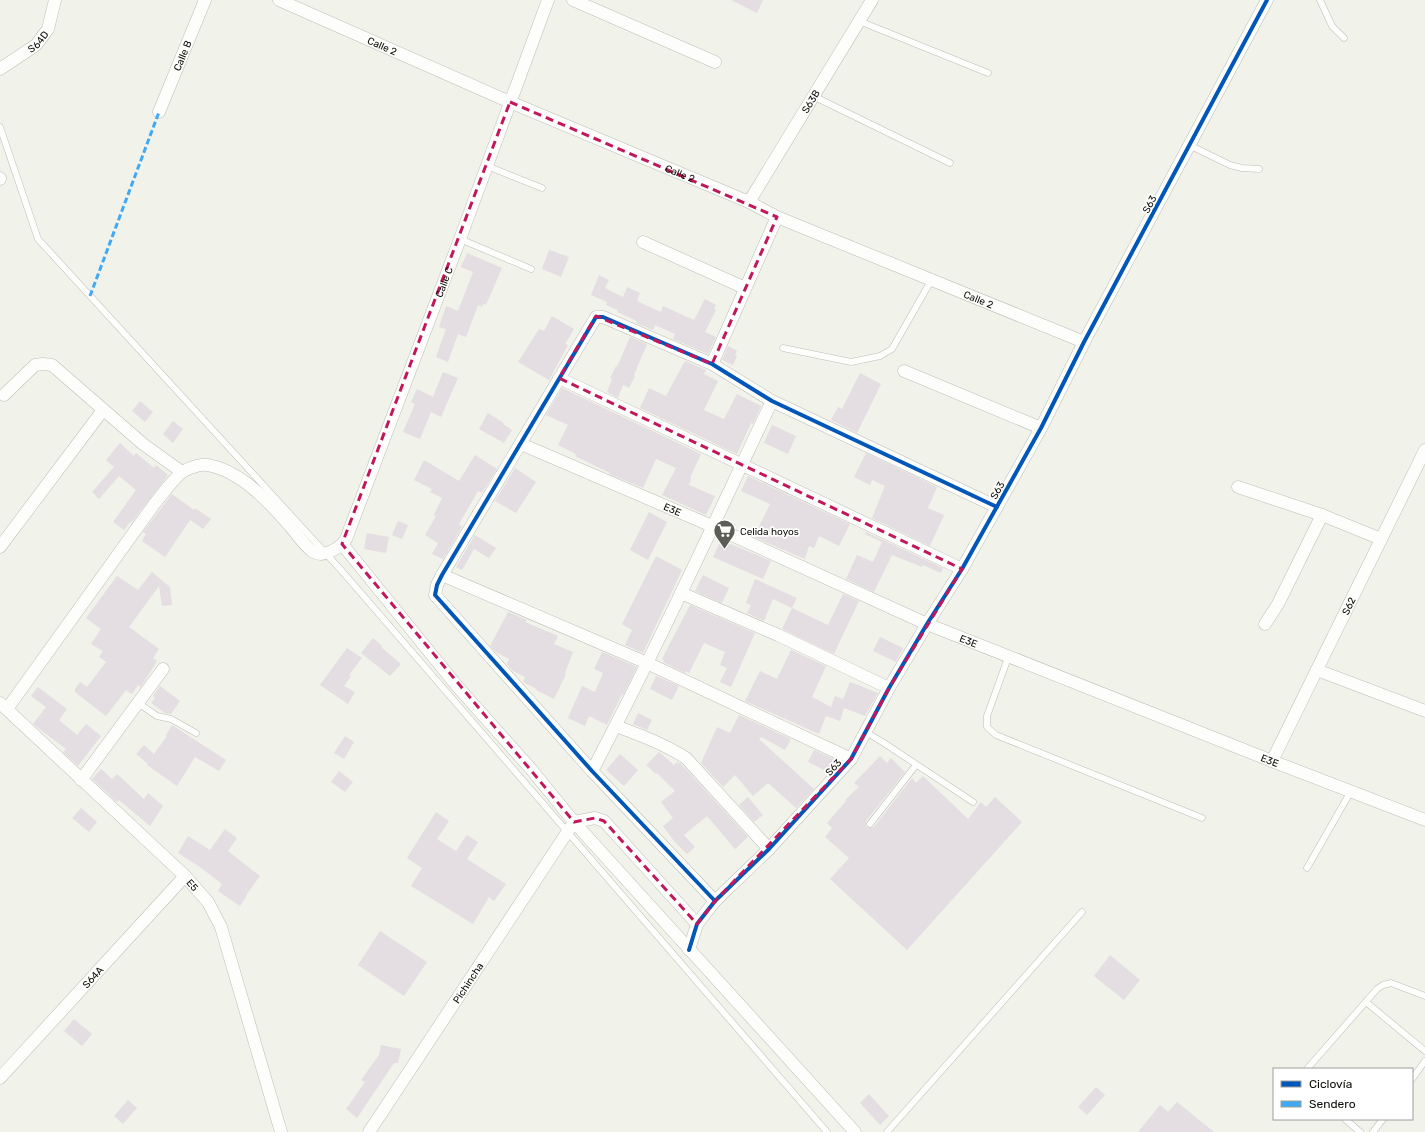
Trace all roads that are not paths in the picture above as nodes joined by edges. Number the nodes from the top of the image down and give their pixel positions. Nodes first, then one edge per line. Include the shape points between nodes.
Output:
1 (55, 0) edge
2 (205, 0) edge
3 (279, 0) edge
4 (546, 0) edge
5 (572, 0) edge
6 (872, 0) edge
7 (1267, 0) edge
8 (1320, 0) edge
9 (859, 21) junction
10 (1344, 38) dead end
11 (715, 62) dead end
12 (0, 69) edge
13 (988, 73) dead end
14 (813, 96) junction
15 (510, 102) junction
16 (160, 112) dead end
17 (0, 127) edge
18 (1189, 145) junction
19 (950, 163) dead end
20 (487, 166) junction
21 (1259, 169) dead end
22 (542, 188) dead end
23 (748, 202) junction
24 (777, 216) junction
25 (460, 239) junction
26 (643, 242) dead end
27 (531, 269) dead end
28 (932, 279) junction
29 (745, 288) junction
30 (1084, 342) junction
31 (783, 348) dead end
32 (712, 364) junction
33 (904, 371) dead end
34 (559, 378) junction
35 (4, 394) dead end
36 (772, 401) junction
37 (103, 410) junction
38 (1041, 428) junction
39 (520, 444) junction
40 (1425, 450) edge
41 (741, 465) junction
42 (182, 472) junction
43 (1238, 487) dead end
44 (997, 507) junction
45 (1322, 515) junction
46 (712, 526) junction
47 (1381, 539) junction
48 (342, 544) junction
49 (0, 547) edge
50 (325, 554) junction
51 (962, 569) junction
52 (442, 575) junction
53 (681, 593) junction
54 (927, 624) junction
55 (1265, 624) dead end
56 (1009, 655) junction
57 (647, 662) junction
58 (163, 669) dead end
59 (1317, 670) junction
60 (889, 688) junction
61 (138, 703) junction
62 (4, 706) edge
63 (1425, 711) edge
64 (616, 726) junction
65 (866, 732) junction
66 (196, 733) dead end
67 (852, 759) junction
68 (1272, 761) junction
69 (916, 765) junction
70 (592, 771) junction
71 (81, 780) junction
72 (1351, 791) junction
73 (973, 802) dead end
74 (1202, 818) dead end
75 (1425, 820) edge
76 (574, 822) junction
77 (870, 824) dead end
78 (568, 834) junction
79 (769, 849) junction
80 (1307, 868) dead end
81 (185, 876) junction
82 (715, 901) junction
83 (1082, 912) dead end
84 (697, 924) junction
85 (689, 950) junction
86 (1425, 996) edge
87 (1366, 1002) junction
88 (1425, 1051) edge
89 (1425, 1061) edge
90 (1308, 1068) edge
91 (0, 1078) edge
92 (1413, 1078) edge
93 (1346, 1120) edge
94 (1382, 1120) edge
95 (281, 1132) edge
96 (369, 1132) edge
97 (827, 1132) edge
98 (856, 1132) edge
99 (887, 1132) edge
100 (1360, 1132) edge
101 (1373, 1132) edge

1 - 12 street, S64D via 48,29 36,45
2 - 16 street, Calle B
3 - 15 street, Calle 2
4 - 15 street, Calle C
5 - 11 street
6 - 9 street, S63B
7 - 18 street, S63
8 - 10 lane via 1332,26
9 - 13 lane
9 - 14 street, S63B
14 - 19 lane
14 - 23 street, S63B
15 - 20 street, Calle C
15 - 23 street, Calle 2
17 - 50 lane via 38,238
18 - 21 lane via 1230,165
18 - 30 street, S63
20 - 22 lane
20 - 25 street, Calle C
23 - 24 street, Calle 2
24 - 28 street, Calle 2
24 - 29 street
25 - 27 lane
25 - 48 street, Calle C
26 - 29 street
28 - 30 street, Calle 2
28 - 31 lane via 892,349 880,356 851,362
29 - 32 street
30 - 38 street, S63
32 - 34 street via 599,316
32 - 36 street
33 - 38 street
34 - 39 street
34 - 41 street
35 - 37 street via 35,365 52,365
36 - 41 street
36 - 44 street
37 - 42 street via 143,444
37 - 49 street
38 - 44 street, S63
39 - 46 street, E3E
39 - 52 street
40 - 47 street, S62
41 - 46 street
41 - 51 street
42 - 50 street via 206,465 225,471 252,487 312,551
42 - 62 street via 155,503
43 - 45 street
44 - 51 street, S63
45 - 47 street
45 - 55 street via 1278,604
46 - 53 street
46 - 54 street, E3E
47 - 59 street, S62
48 - 50 street
48 - 76 street via 457,686
50 - 78 lane
51 - 54 street, S63
52 - 57 street
52 - 70 street via 435,595
53 - 57 street
53 - 60 street via 778,635
54 - 56 street, E3E
54 - 60 street, S63
56 - 68 street, E3E
56 - 74 lane via 987,716 987,727 996,735
57 - 64 street
57 - 67 street
58 - 61 street
59 - 63 street
59 - 68 street, S62
60 - 65 street, S63
61 - 66 lane via 157,716 171,719
61 - 71 street
62 - 71 street, E5
64 - 70 street
64 - 79 street via 652,740 686,758
65 - 67 street, S63
65 - 69 lane
67 - 79 street, S63
68 - 72 street, E3E
69 - 73 lane
69 - 77 lane
70 - 82 street
71 - 81 street, E5
72 - 75 street, E3E
72 - 80 lane
76 - 78 street, Pichincha
76 - 84 street via 595,818 604,821
76 - 85 street
78 - 96 street, Pichincha
78 - 97 lane
79 - 82 street, S63
81 - 91 street, S64A
81 - 95 street, E5 via 208,902 221,927
82 - 84 street, S63
83 - 99 lane
84 - 85 street, S63
85 - 98 street
86 - 87 lane via 1391,984 1377,990
87 - 88 lane
87 - 90 lane
89 - 92 lane
93 - 100 lane
94 - 101 lane

